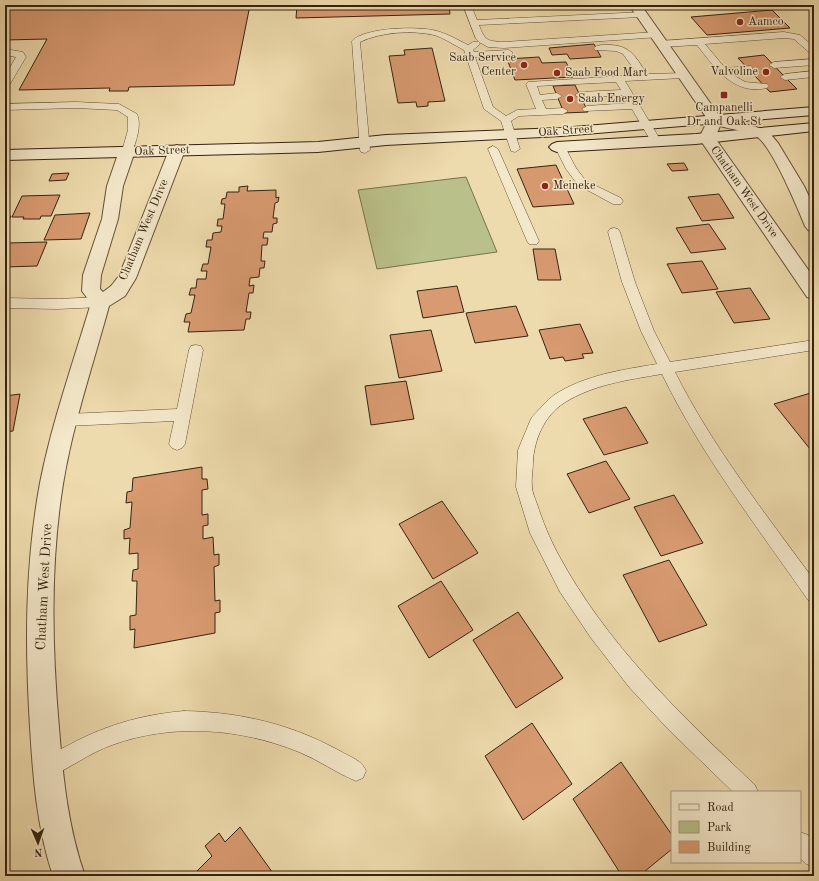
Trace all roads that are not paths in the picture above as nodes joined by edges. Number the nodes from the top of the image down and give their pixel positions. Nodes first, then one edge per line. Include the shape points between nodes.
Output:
1 (467, 5) edge
2 (638, 10) edge
3 (474, 23) junction
4 (658, 40) junction
5 (482, 41) junction
6 (699, 42) junction
7 (597, 48) dead end
8 (550, 51) dead end
9 (5, 52) edge
10 (469, 52) junction
11 (814, 52) edge
12 (814, 62) edge
13 (814, 68) edge
14 (783, 74) junction
15 (814, 74) edge
16 (683, 75) junction
17 (728, 76) junction
18 (644, 77) junction
19 (6, 81) edge
20 (814, 81) edge
21 (627, 93) junction
22 (538, 101) junction
23 (5, 107) edge
24 (814, 111) edge
25 (506, 120) junction
26 (715, 120) junction
27 (646, 125) junction
28 (814, 127) edge
29 (762, 132) junction
30 (707, 138) junction
31 (656, 141) junction
32 (513, 142) junction
33 (365, 146) junction
34 (545, 147) junction
35 (493, 149) junction
36 (177, 150) junction
37 (127, 152) junction
38 (5, 155) edge
39 (617, 201) dead end
40 (814, 226) edge
41 (614, 232) dead end
42 (533, 241) dead end
43 (814, 292) edge
44 (101, 302) junction
45 (5, 303) edge
46 (814, 345) edge
47 (196, 350) dead end
48 (665, 369) junction
49 (183, 415) junction
50 (67, 420) junction
51 (177, 444) dead end
52 (814, 594) edge
53 (47, 768) junction
54 (356, 771) dead end
55 (747, 791) edge
56 (801, 844) edge
57 (814, 856) edge
58 (65, 874) edge

1 - 3 lane
2 - 3 lane
2 - 4 street
3 - 5 lane
4 - 5 lane via 504,45
4 - 6 lane
4 - 16 street
5 - 10 lane
6 - 11 lane via 784,35 797,38
6 - 17 lane
7 - 18 lane via 626,51
8 - 10 lane
9 - 19 lane via 20,54 21,57
10 - 25 lane via 489,108
10 - 33 lane via 436,33 427,31 377,33 363,36 356,41
12 - 14 lane
13 - 14 lane
14 - 15 lane
14 - 20 lane
16 - 18 lane
16 - 26 street
17 - 17 lane via 756,77
18 - 21 lane
21 - 21 lane via 582,99
21 - 22 lane via 531,84
21 - 27 lane
22 - 22 lane via 559,100
22 - 25 lane
23 - 37 lane via 119,107 133,116 133,130
24 - 26 street, Oak Street
25 - 32 lane
26 - 27 street, Oak Street
26 - 29 street
26 - 30 street, Chatham West Drive
27 - 31 lane
27 - 32 street, Oak Street
28 - 29 street, Oak Street
29 - 30 street, Oak Street
29 - 40 street via 774,146
30 - 31 street, Oak Street
30 - 43 street, Chatham West Drive
31 - 34 street, Oak Street
32 - 33 street, Oak Street
32 - 34 street, Oak Street
32 - 35 street, Oak Street
33 - 35 street, Oak Street via 397,152
33 - 36 street, Oak Street
34 - 39 lane via 571,169 582,183
35 - 42 lane
36 - 37 street, Oak Street
36 - 44 street, Chatham West Drive via 126,278 118,291
37 - 38 street, Oak Street
37 - 44 street via 115,186 110,219 92,275 91,291
41 - 48 lane via 628,284
44 - 45 lane
44 - 50 street, Chatham West Drive
46 - 48 lane
47 - 49 lane
48 - 52 lane via 716,452
48 - 55 lane via 586,384 558,400 536,421 526,450 524,487 538,533 566,586 597,632 661,707
49 - 50 lane
49 - 51 lane
50 - 53 street, Chatham West Drive via 52,484 43,573 41,658
53 - 54 lane via 78,750 113,735 156,723 195,720 232,723 271,733 305,744
53 - 58 street, Chatham West Drive
56 - 57 lane

